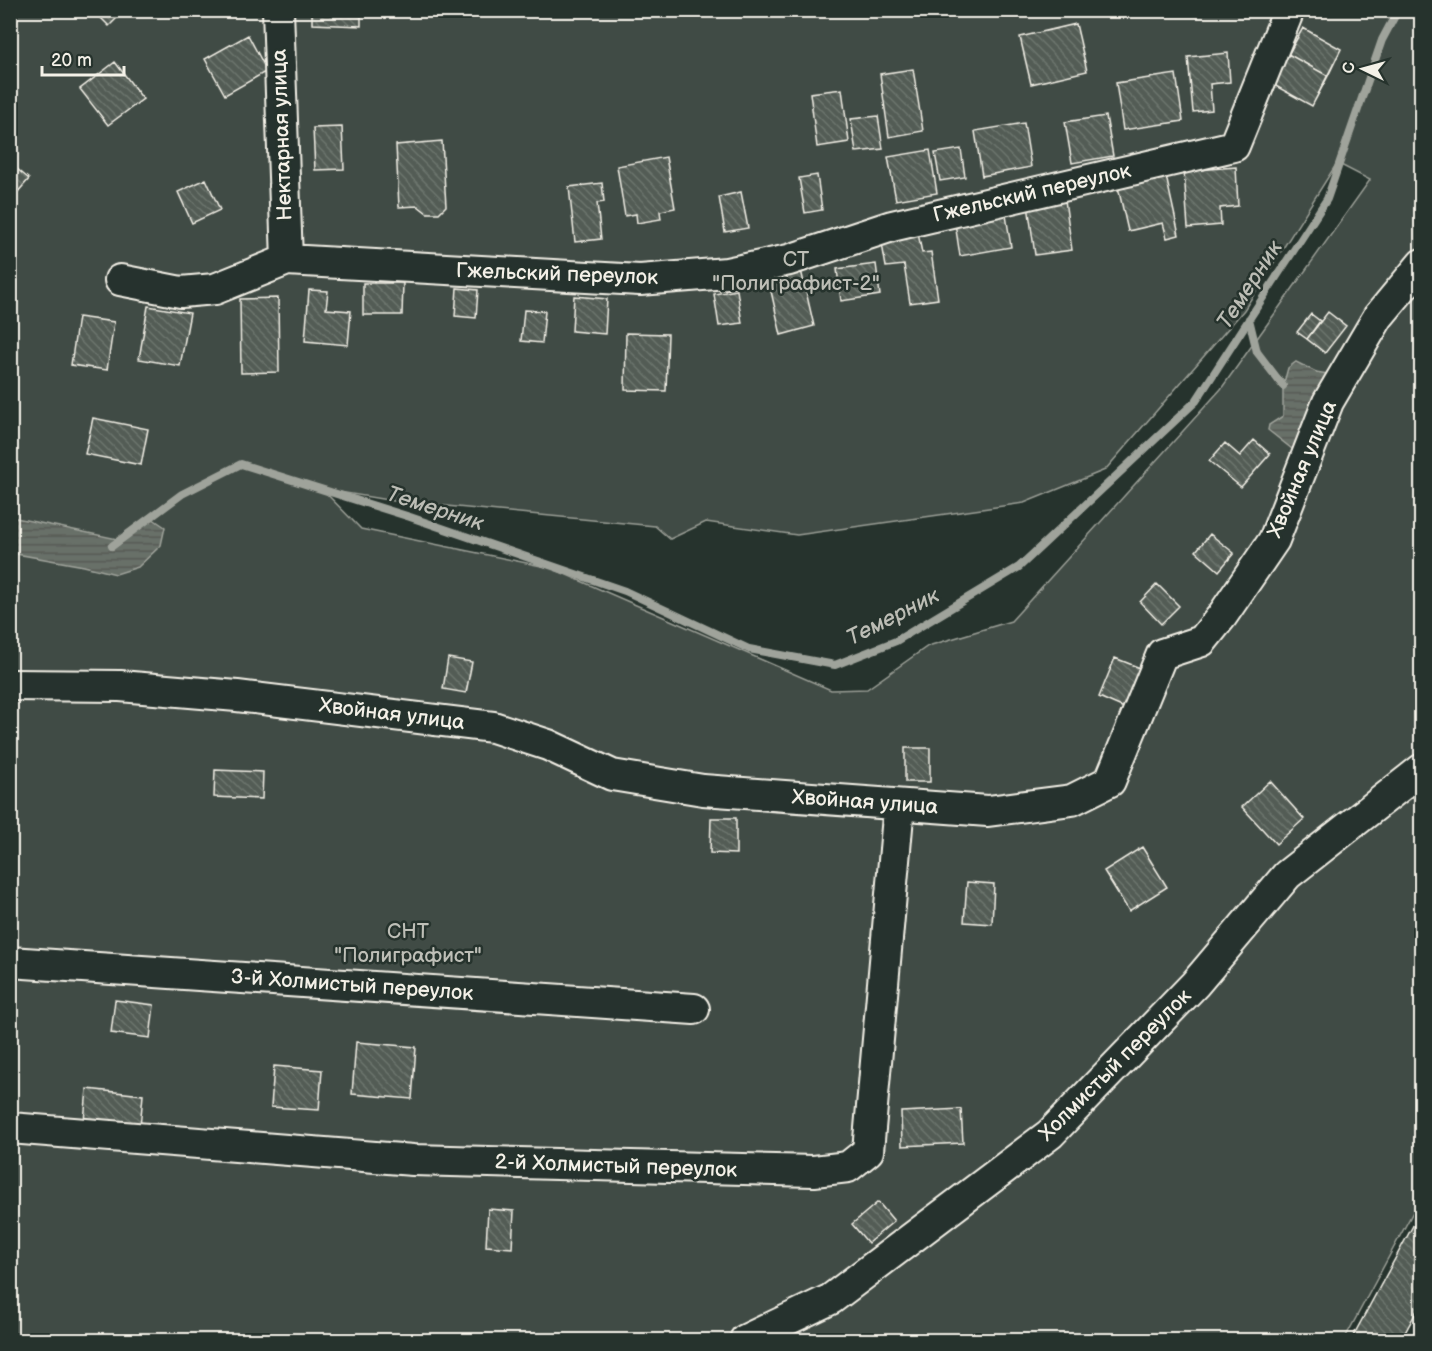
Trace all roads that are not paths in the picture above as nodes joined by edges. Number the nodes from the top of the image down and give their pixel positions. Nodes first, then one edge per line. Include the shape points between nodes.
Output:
1 (278, 10) edge
2 (1289, 10) edge
3 (287, 260) junction
4 (1422, 264) edge
5 (120, 280) dead end
6 (10, 684) edge
7 (1422, 769) edge
8 (899, 805) junction
9 (10, 962) edge
10 (694, 1009) dead end
11 (10, 1128) edge
12 (745, 1341) edge

1 - 3 street, Нектарная улица
2 - 3 street, Гжельский переулок via 1234,146 892,226 789,260 728,273 640,280
3 - 5 street, Гжельский переулок via 215,289 181,292
4 - 8 street, Хвойная улица via 1378,317 1328,402 1274,540 1202,641 1162,654 1110,781 1072,800 988,811
6 - 8 street, Хвойная улица via 237,696 493,727 548,745 612,775 704,790
7 - 12 street, Холмистый переулок via 1287,875 1195,984 1050,1134 831,1299
8 - 11 street, 2-й Холмистый переулок via 868,1152 848,1167 814,1171 413,1160
9 - 10 street, 3-й Холмистый переулок

